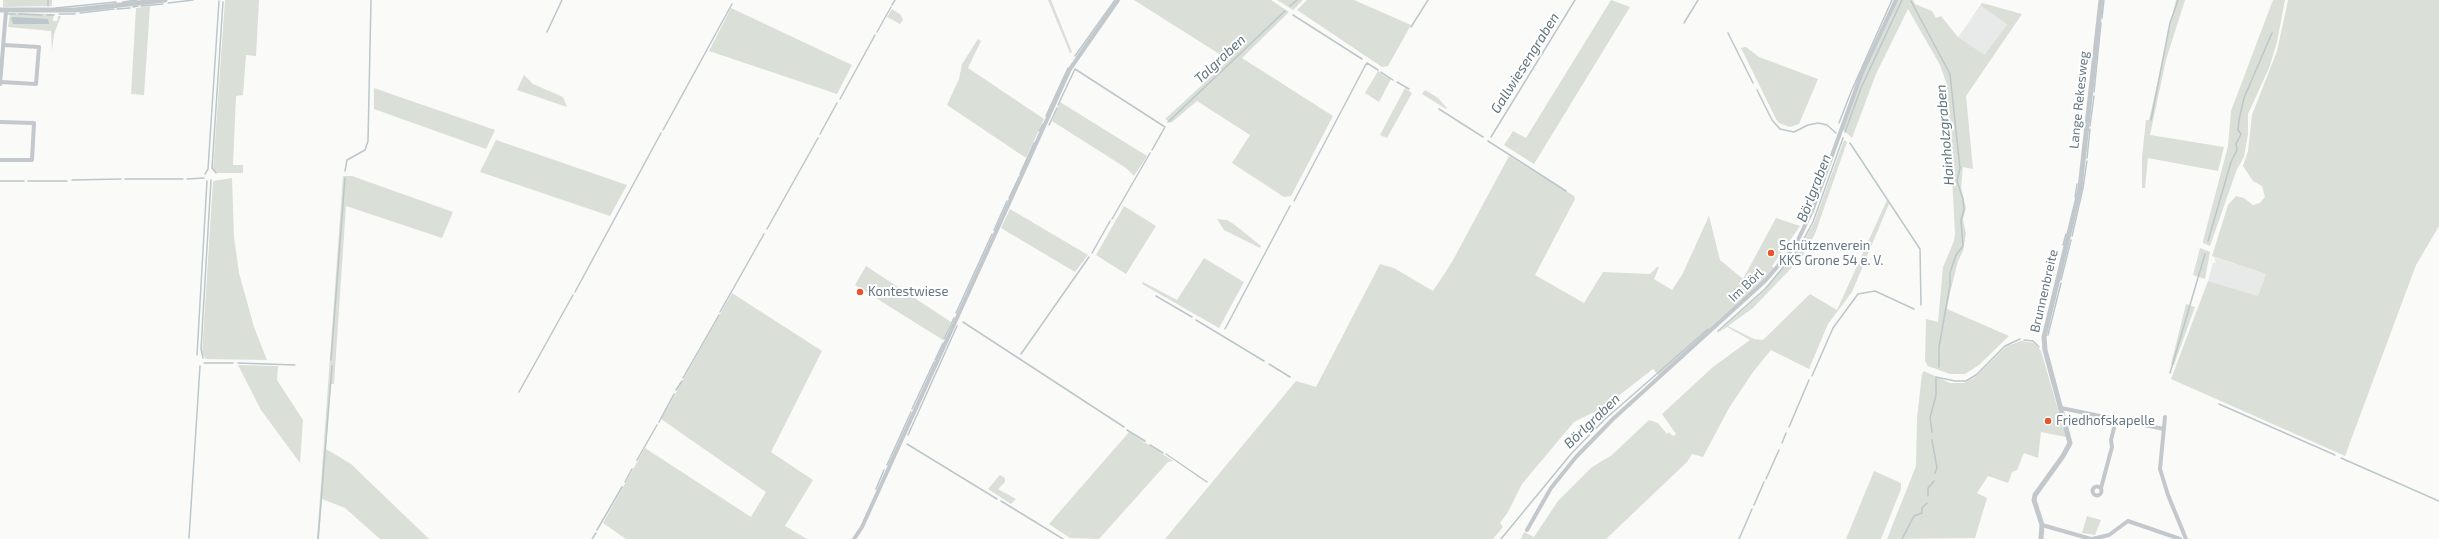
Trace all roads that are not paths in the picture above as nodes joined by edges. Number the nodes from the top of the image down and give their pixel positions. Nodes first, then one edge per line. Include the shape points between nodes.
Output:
1 (166, 0) edge
2 (1118, 0) edge
3 (1896, 0) edge
4 (2101, 0) edge
5 (3, 10) edge
6 (4, 45) junction
7 (1, 83) edge
8 (0, 122) edge
9 (0, 160) edge
10 (2078, 202) joint
11 (2061, 408) junction
12 (2164, 417) dead end
13 (2116, 420) junction
14 (2164, 429) junction
15 (2101, 488) dead end
16 (2042, 525) junction
17 (1527, 530) dead end
18 (2081, 538) edge
19 (854, 539) edge
20 (2041, 539) edge
21 (2092, 539) edge
22 (2180, 539) edge
23 (2186, 539) edge

1 - 5 street via 75,10
2 - 19 street via 1070,69 862,527
3 - 17 street, Im Börl via 1861,75 1812,211 1795,246 1766,282 1588,444 1551,488
4 - 10 street, Lange Rekesweg
5 - 6 street
6 - 7 street
6 - 7 street via 39,47 37,77 36,84
8 - 9 street via 34,123 32,160
10 - 11 street, Brunnenbreite via 2044,344
11 - 13 street
11 - 16 street, Brunnenbreite via 2070,443 2035,495 2034,500
12 - 14 street
13 - 14 street
13 - 15 street
14 - 23 street via 2160,470
16 - 18 street
16 - 20 street, Brunnenbreite
18 - 21 street
21 - 22 street via 2109,534 2128,521

